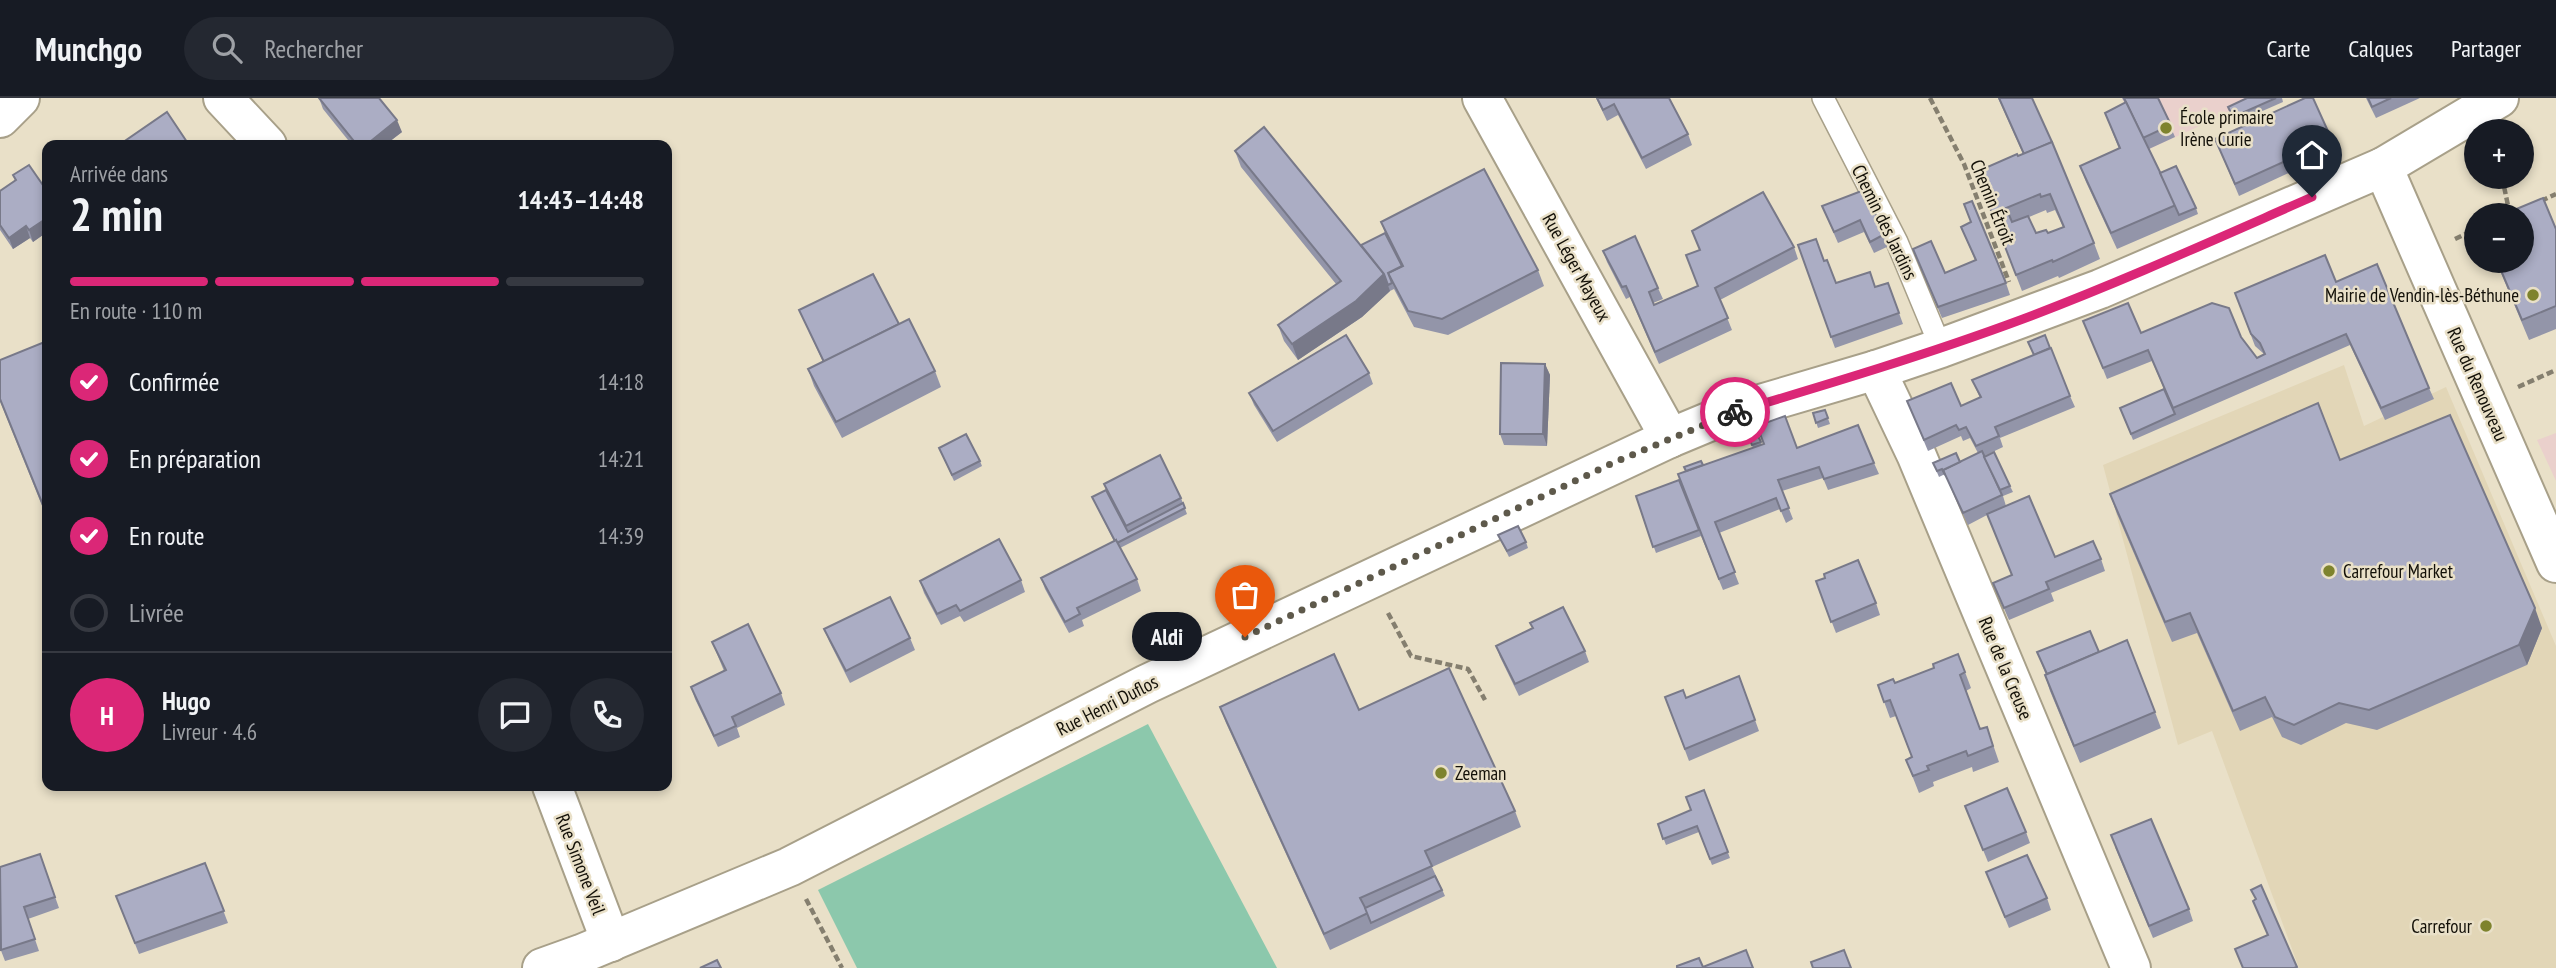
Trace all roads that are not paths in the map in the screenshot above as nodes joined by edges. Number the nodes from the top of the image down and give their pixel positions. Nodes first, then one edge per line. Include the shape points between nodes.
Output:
1 (20, 98) edge
2 (223, 98) edge
3 (1482, 98) edge
4 (1824, 98) edge
5 (2499, 98) edge
6 (0, 118) edge
7 (262, 140) edge
8 (2383, 167) junction
9 (1941, 348) junction
10 (1876, 370) junction
11 (1670, 438) junction
12 (2556, 563) edge
13 (554, 791) edge
14 (611, 942) junction
15 (542, 968) edge
16 (2132, 968) edge

1 - 6 street
2 - 7 street
3 - 11 street, Rue Léger Mayeux
4 - 9 lane, Chemin des Jardins via 1897,242
5 - 8 street, Rue Henri Duflos
8 - 9 street, Rue Henri Duflos via 2100,289
8 - 12 street, Rue du Renouveau
9 - 10 street, Rue Henri Duflos
10 - 11 street, Rue Henri Duflos via 1730,413
10 - 16 street, Rue de la Creuse via 1916,454
11 - 14 street, Rue Henri Duflos via 1147,684 789,867
13 - 14 street, Rue Simone Veil
14 - 15 street, Rue Henri Duflos

